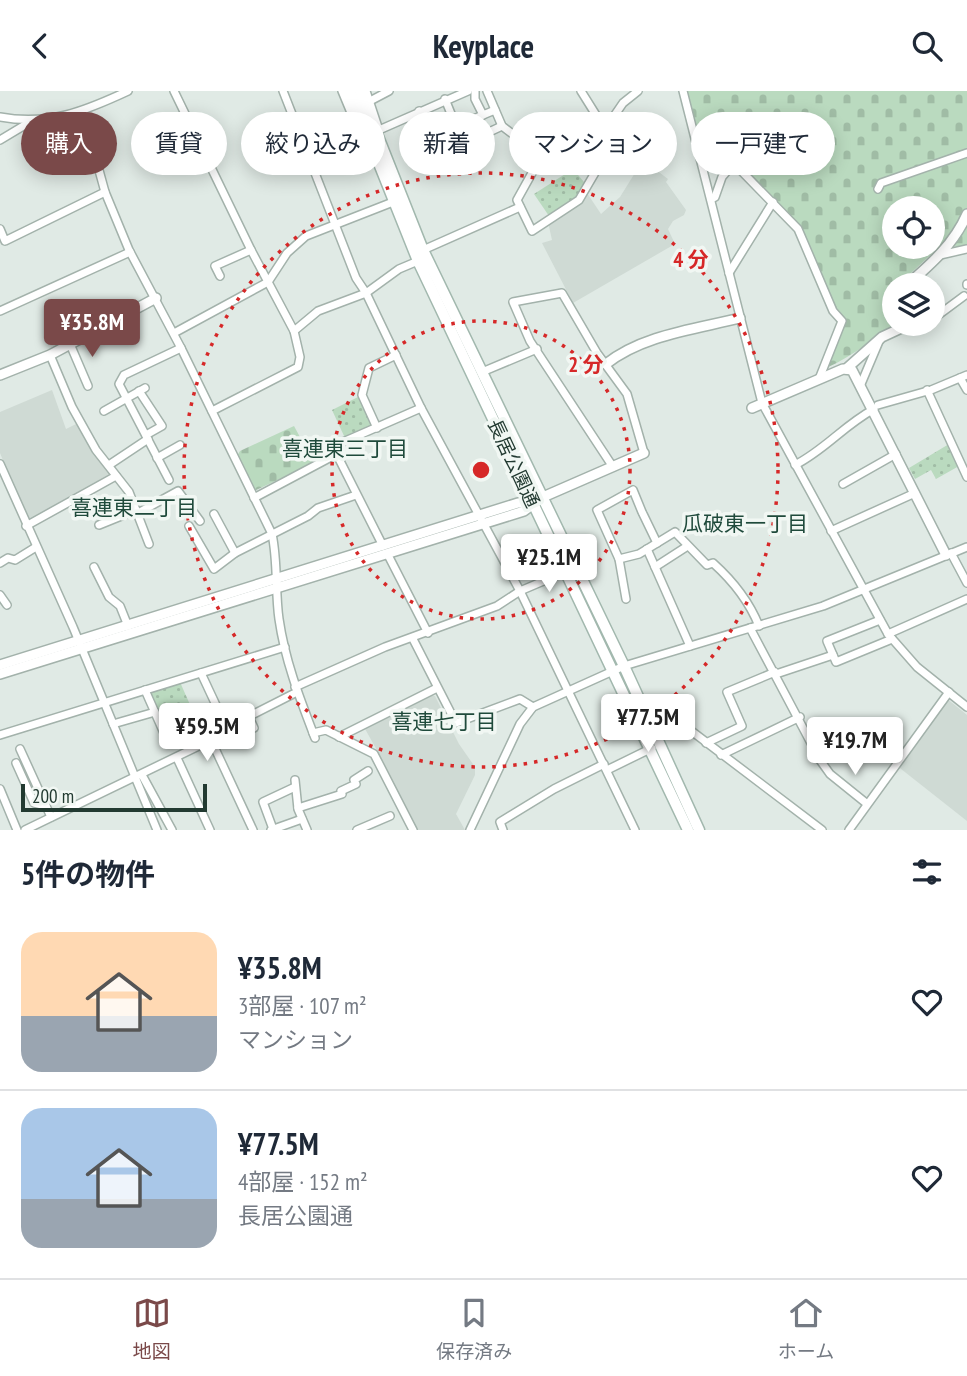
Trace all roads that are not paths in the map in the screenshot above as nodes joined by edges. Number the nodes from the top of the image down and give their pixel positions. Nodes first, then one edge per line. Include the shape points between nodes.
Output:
1 (128, 91) edge
2 (174, 91) edge
3 (283, 91) edge
4 (342, 91) edge
5 (349, 91) edge
6 (360, 91) edge
7 (366, 91) edge
8 (389, 91) edge
9 (487, 91) edge
10 (580, 91) edge
11 (638, 91) edge
12 (683, 91) edge
13 (475, 92) edge
14 (450, 95) edge
15 (370, 101) junction
16 (495, 110) junction
17 (419, 111) joint
18 (83, 112) edge
19 (351, 112) edge
20 (361, 112) edge
21 (367, 112) edge
22 (372, 112) edge
23 (482, 112) edge
24 (490, 112) edge
25 (594, 112) edge
26 (617, 112) edge
27 (0, 117) edge
28 (691, 119) edge
29 (21, 120) edge
30 (502, 126) junction
31 (21, 129) edge
32 (495, 129) edge
33 (385, 132) edge
34 (0, 140) edge
35 (967, 153) edge
36 (385, 159) edge
37 (385, 172) edge
38 (100, 175) edge
39 (594, 175) edge
40 (705, 175) edge
41 (724, 175) edge
42 (746, 175) edge
43 (878, 188) dead end
44 (104, 192) junction
45 (711, 199) junction
46 (393, 202) junction
47 (772, 202) junction
48 (520, 207) junction
49 (967, 214) edge
50 (335, 225) junction
51 (1, 232) edge
52 (945, 249) edge
53 (967, 249) edge
54 (251, 250) junction
55 (423, 250) junction
56 (130, 252) junction
57 (945, 254) edge
58 (936, 259) edge
59 (418, 261) junction
60 (729, 273) junction
61 (920, 273) edge
62 (220, 276) dead end
63 (268, 282) junction
64 (366, 293) junction
65 (964, 296) dead end
66 (156, 298) junction
67 (945, 310) edge
68 (0, 311) edge
69 (740, 319) junction
70 (294, 331) junction
71 (174, 333) junction
72 (887, 336) edge
73 (881, 339) junction
74 (70, 344) junction
75 (181, 348) junction
76 (537, 349) junction
77 (50, 355) junction
78 (396, 355) junction
79 (871, 361) junction
80 (606, 364) junction
81 (849, 370) junction
82 (482, 372) junction
83 (0, 375) edge
84 (964, 376) edge
85 (819, 379) junction
86 (861, 384) junction
87 (88, 386) dead end
88 (927, 390) junction
89 (967, 390) edge
90 (126, 399) junction
91 (762, 403) junction
92 (876, 407) junction
93 (421, 408) junction
94 (752, 408) dead end
95 (104, 411) dead end
96 (212, 411) junction
97 (377, 428) junction
98 (147, 437) junction
99 (180, 445) dead end
100 (335, 453) junction
101 (644, 453) joint
102 (896, 454) junction
103 (157, 458) junction
104 (0, 464) edge
105 (109, 465) junction
106 (795, 465) junction
107 (613, 467) junction
108 (116, 476) junction
109 (967, 477) edge
110 (169, 479) dead end
111 (843, 484) dead end
112 (915, 493) junction
113 (356, 495) junction
114 (543, 497) junction
115 (254, 498) junction
116 (533, 502) junction
117 (137, 511) junction
118 (214, 514) dead end
119 (482, 520) junction
120 (200, 521) dead end
121 (99, 525) dead end
122 (26, 526) junction
123 (189, 526) dead end
124 (831, 531) junction
125 (272, 534) junction
126 (657, 543) junction
127 (149, 544) dead end
128 (36, 547) junction
129 (686, 547) junction
130 (967, 547) edge
131 (647, 549) junction
132 (385, 551) junction
133 (235, 553) junction
134 (949, 554) junction
135 (619, 559) junction
136 (0, 563) edge
137 (94, 567) dead end
138 (655, 567) junction
139 (566, 571) junction
140 (967, 583) edge
141 (277, 584) junction
142 (864, 590) junction
143 (520, 591) junction
144 (0, 595) edge
145 (625, 599) dead end
146 (967, 599) edge
147 (7, 605) dead end
148 (880, 620) junction
149 (128, 626) junction
150 (759, 626) junction
151 (750, 628) junction
152 (428, 633) junction
153 (890, 636) junction
154 (414, 639) junction
155 (80, 645) junction
156 (690, 646) junction
157 (285, 647) junction
158 (833, 655) junction
159 (0, 665) edge
160 (619, 668) junction
161 (201, 673) junction
162 (776, 673) junction
163 (0, 674) edge
164 (437, 688) junction
165 (296, 689) junction
166 (145, 690) junction
167 (569, 691) junction
168 (949, 692) junction
169 (104, 703) junction
170 (533, 707) junction
171 (643, 707) junction
172 (967, 707) edge
173 (155, 712) junction
174 (800, 717) junction
175 (222, 718) dead end
176 (113, 724) junction
177 (254, 728) dead end
178 (164, 733) dead end
179 (0, 735) edge
180 (339, 737) junction
181 (706, 743) junction
182 (652, 748) junction
183 (20, 749) dead end
184 (721, 755) junction
185 (177, 758) junction
186 (16, 763) dead end
187 (606, 767) junction
188 (368, 771) dead end
189 (139, 776) junction
190 (0, 789) edge
191 (866, 803) junction
192 (46, 806) junction
193 (298, 808) junction
194 (390, 816) dead end
195 (51, 817) junction
196 (302, 819) junction
197 (28, 829) edge
198 (17, 830) edge
199 (157, 830) edge
200 (172, 830) edge
201 (210, 830) edge
202 (253, 830) edge
203 (272, 830) edge
204 (307, 830) edge
205 (357, 830) edge
206 (413, 830) edge
207 (470, 830) edge
208 (503, 830) edge
209 (635, 830) edge
210 (688, 830) edge
211 (699, 830) edge
212 (822, 830) edge
213 (849, 830) edge

1 - 18 street
2 - 54 street
3 - 50 street
4 - 19 street
5 - 20 main road, 長居公園通
6 - 21 main road, 長居公園通
7 - 15 street
8 - 15 street
9 - 16 street
10 - 25 street
11 - 26 street
12 - 28 street
13 - 14 street
13 - 23 street
14 - 17 street
15 - 22 street
16 - 24 street
16 - 30 street
17 - 33 street
27 - 29 street
30 - 32 street
30 - 48 street via 537,164 517,200
31 - 34 street
35 - 43 street via 881,183
36 - 55 main road, 長居公園通
37 - 46 main road, 長居公園通
38 - 44 street
39 - 48 street via 579,200 532,231
40 - 45 street
41 - 45 street
42 - 47 street
44 - 51 street via 5,241
44 - 56 street
45 - 60 street
46 - 50 street
46 - 59 main road, 長居公園通
47 - 60 street
47 - 85 street via 798,229 833,311 842,318
48 - 55 street
49 - 52 street
50 - 63 street via 296,244
50 - 64 street
53 - 57 street
54 - 62 street via 215,266
54 - 63 street
55 - 82 main road, 長居公園通
56 - 66 street
56 - 68 street
58 - 61 street
59 - 64 street
59 - 116 main road, 長居公園通
60 - 69 street
63 - 70 street
63 - 71 street
64 - 70 street via 318,311
64 - 78 street
65 - 67 street
66 - 71 street
66 - 74 street
69 - 80 street via 650,341
69 - 91 street
70 - 96 street via 298,367
71 - 75 street
72 - 73 street
73 - 79 street
73 - 81 street
74 - 77 street
74 - 87 street
75 - 90 street via 124,375 119,384
75 - 96 street
76 - 80 street via 513,302 562,293
76 - 82 street
76 - 107 street
77 - 83 street
77 - 105 street via 72,407
78 - 93 street
78 - 97 street via 369,367 362,395
79 - 81 street
79 - 86 street
80 - 101 street via 627,394
81 - 85 street
81 - 86 street
82 - 114 main road, 長居公園通
84 - 88 street
84 - 89 street
85 - 91 street
86 - 92 street
88 - 92 street
88 - 109 street
90 - 95 street
90 - 98 street
90 - 98 street via 142,389 162,426
91 - 94 street
91 - 106 street
92 - 102 street
92 - 106 street via 843,428 820,452
93 - 97 street
93 - 119 street
96 - 115 street
97 - 100 street via 343,442
98 - 103 street
98 - 105 street
99 - 103 street
100 - 113 street
100 - 115 street
101 - 107 street
102 - 111 street
102 - 112 street
103 - 110 street
104 - 122 street
105 - 108 street
106 - 124 street
107 - 114 street
108 - 117 street
108 - 122 street
112 - 124 street
112 - 134 street
113 - 125 street via 317,508
113 - 132 street
114 - 116 street
114 - 160 main road, 長居公園通
115 - 125 street
116 - 119 street via 524,511
116 - 139 main road, 長居公園通
117 - 120 street via 178,491
117 - 121 street
117 - 127 street
118 - 133 street
119 - 132 street
119 - 143 street
122 - 128 street
123 - 133 street via 214,569
124 - 142 street
125 - 133 street
125 - 141 street
126 - 129 street via 675,532
126 - 131 street
126 - 135 street via 633,490 597,510
128 - 136 street
128 - 155 street
129 - 138 street
129 - 150 street via 730,579
130 - 134 street
131 - 135 street
131 - 138 street
132 - 141 street
132 - 152 street
134 - 140 street
134 - 142 street
135 - 145 street
137 - 149 street via 109,597 120,605
138 - 156 street
139 - 143 street
139 - 160 main road, 長居公園通
141 - 149 street
141 - 155 street
141 - 157 street
142 - 148 street
142 - 150 street
143 - 152 street via 497,606
143 - 167 street
144 - 147 street
146 - 153 street
148 - 153 street
148 - 158 street via 827,641
149 - 155 street
150 - 151 street
151 - 156 street
151 - 162 street
152 - 154 street
153 - 158 street via 836,662
153 - 168 street via 917,667
154 - 164 street
154 - 165 street via 385,647
155 - 159 street
155 - 163 street
155 - 169 street
156 - 160 street
157 - 161 street
157 - 165 street
158 - 162 street
160 - 167 street
160 - 171 main road, 長居公園通
160 - 182 main road, 長居公園通
161 - 166 street
161 - 175 street
162 - 174 street
162 - 181 street via 727,692 742,726
164 - 170 street via 456,723 520,698
164 - 180 street
165 - 177 street via 245,718
165 - 180 street via 313,734 326,730
166 - 169 street
166 - 173 street
167 - 170 street
167 - 187 street
168 - 172 street
168 - 191 street
169 - 176 street
169 - 179 street
170 - 207 street via 520,724
171 - 181 street via 653,703
171 - 211 main road, 長居公園通
173 - 176 street
173 - 178 street
174 - 184 street
174 - 191 street via 830,774
176 - 189 street
180 - 206 street via 366,748 379,761
181 - 184 street
182 - 187 street
182 - 210 main road, 長居公園通
183 - 192 street
184 - 212 street
185 - 189 street
185 - 201 street
185 - 202 street via 211,740
186 - 192 street via 34,803
187 - 208 street via 554,789 500,822
187 - 209 street
188 - 193 street via 354,780 357,787
189 - 195 street
189 - 199 street
189 - 200 street
190 - 198 street
191 - 213 street
192 - 195 street
193 - 196 street
193 - 203 street via 295,783 263,802
194 - 205 street
195 - 197 street
196 - 203 street
196 - 204 street

